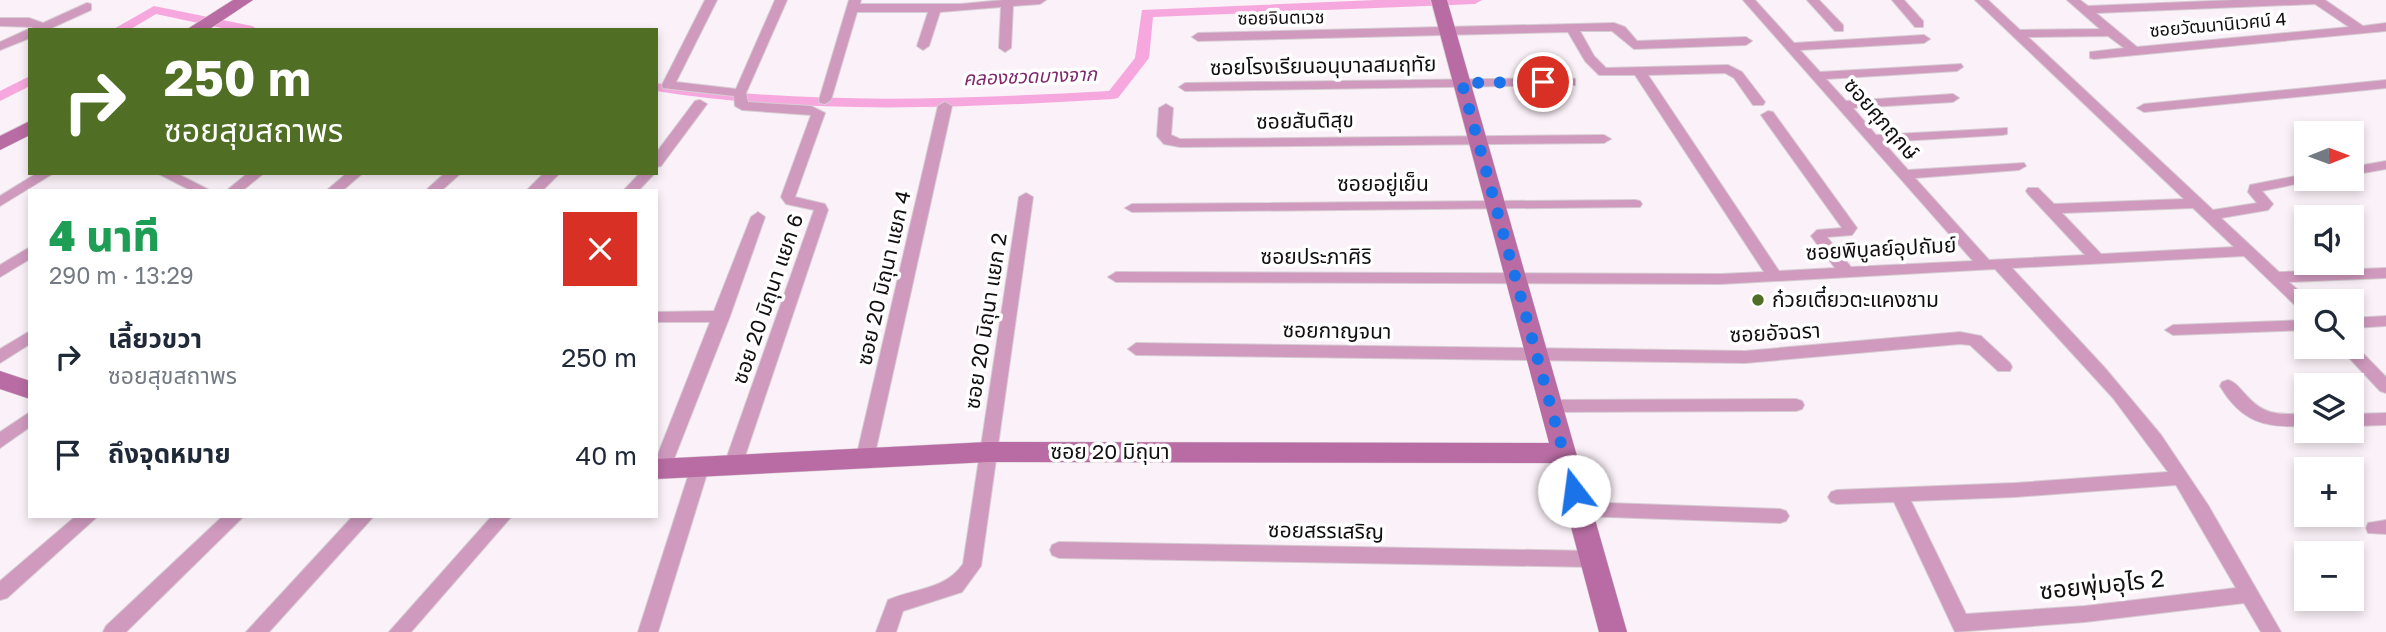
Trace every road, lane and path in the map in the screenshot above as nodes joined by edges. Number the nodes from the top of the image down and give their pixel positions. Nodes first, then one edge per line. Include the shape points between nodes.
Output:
1 (246, 0) edge
2 (711, 0) edge
3 (781, 0) edge
4 (1040, 0) edge
5 (1749, 0) edge
6 (1813, 0) edge
7 (1898, 0) edge
8 (1981, 0) edge
9 (2073, 0) edge
10 (2317, 0) edge
11 (1007, 2) junction
12 (854, 4) edge
13 (87, 7) dead end
14 (935, 9) junction
15 (2085, 10) junction
16 (1443, 14) edge
17 (0, 22) edge
18 (1919, 24) dead end
19 (2386, 27) edge
20 (40, 28) edge
21 (198, 28) edge
22 (1839, 28) dead end
23 (1572, 29) junction
24 (2361, 30) junction
25 (2112, 32) junction
26 (28, 34) edge
27 (2019, 34) junction
28 (1198, 37) dead end
29 (1924, 39) dead end
30 (1746, 41) dead end
31 (0, 46) edge
32 (923, 47) dead end
33 (1791, 47) junction
34 (1005, 48) dead end
35 (2133, 50) junction
36 (2094, 55) dead end
37 (1957, 67) dead end
38 (1639, 72) junction
39 (1816, 76) junction
40 (1570, 82) dead end
41 (1462, 83) junction
42 (2385, 85) edge
43 (1185, 87) dead end
44 (741, 98) junction
45 (1953, 98) dead end
46 (825, 100) dead end
47 (1758, 102) dead end
48 (700, 104) dead end
49 (1841, 105) junction
50 (945, 106) dead end
51 (1166, 108) dead end
52 (2144, 108) dead end
53 (1768, 116) dead end
54 (28, 129) edge
55 (2002, 131) dead end
56 (1604, 139) dead end
57 (1871, 139) junction
58 (1478, 140) junction
59 (0, 144) edge
60 (658, 158) edge
61 (2386, 165) edge
62 (2019, 166) dead end
63 (2364, 169) edge
64 (44, 175) edge
65 (168, 175) edge
66 (254, 175) edge
67 (353, 175) edge
68 (452, 175) edge
69 (551, 175) edge
70 (646, 175) edge
71 (1903, 175) junction
72 (2294, 180) edge
73 (200, 189) edge
74 (236, 189) edge
75 (335, 189) edge
76 (434, 189) edge
77 (535, 189) edge
78 (632, 189) edge
79 (2033, 191) dead end
80 (1026, 197) dead end
81 (0, 202) edge
82 (2195, 203) junction
83 (1496, 204) junction
84 (1635, 204) dead end
85 (1132, 208) dead end
86 (2049, 209) junction
87 (2208, 215) junction
88 (758, 218) dead end
89 (2247, 251) junction
90 (28, 253) edge
91 (2098, 260) junction
92 (1991, 264) junction
93 (0, 272) edge
94 (1847, 273) junction
95 (2386, 273) edge
96 (1775, 276) junction
97 (1116, 277) dead end
98 (2277, 277) junction
99 (1516, 280) junction
100 (2294, 294) edge
101 (722, 316) junction
102 (658, 317) edge
103 (2386, 321) edge
104 (2364, 322) edge
105 (2294, 325) edge
106 (2173, 330) dead end
107 (28, 338) edge
108 (1136, 349) dead end
109 (1536, 355) junction
110 (0, 357) edge
111 (2359, 359) edge
112 (2004, 367) dead end
113 (0, 380) edge
114 (2228, 386) dead end
115 (2386, 387) edge
116 (28, 389) edge
117 (1796, 405) dead end
118 (1551, 406) junction
119 (2294, 419) edge
120 (2386, 419) edge
121 (28, 420) edge
122 (2364, 420) edge
123 (0, 441) edge
124 (988, 452) junction
125 (1564, 453) junction
126 (865, 458) junction
127 (733, 465) junction
128 (700, 467) junction
129 (659, 469) edge
130 (2181, 478) junction
131 (1900, 496) junction
132 (1837, 497) dead end
133 (1579, 509) junction
134 (1780, 516) dead end
135 (87, 518) edge
136 (233, 518) edge
137 (363, 518) edge
138 (501, 518) edge
139 (1059, 550) dead end
140 (1592, 559) junction
141 (0, 592) edge
142 (2249, 594) junction
143 (1963, 628) edge
144 (113, 632) edge
145 (256, 632) edge
146 (399, 632) edge
147 (648, 632) edge
148 (886, 632) edge
149 (1612, 632) edge
150 (2271, 632) edge

1 - 21 street
2 - 44 street via 668,85
3 - 44 street
4 - 11 street
5 - 33 street, ซอยศุภฤกษ์
6 - 22 street
7 - 18 street
8 - 27 street
9 - 15 street
10 - 15 street
10 - 24 street
11 - 14 street
11 - 34 street
12 - 14 street
12 - 46 street
13 - 20 street
14 - 32 street
15 - 25 street
16 - 23 street, ซอยจินตเวช
16 - 28 street, ซอยจินตเวช
16 - 41 street
17 - 20 street via 29,22
19 - 24 street, ซอยวัฒนานิเวศน์ 4
23 - 30 street, ซอยจินตเวช via 1618,28 1634,44
23 - 38 street via 1599,71
24 - 35 street, ซอยวัฒนานิเวศน์ 4
25 - 27 street
25 - 35 street
26 - 31 street
27 - 82 street
29 - 33 street
33 - 39 street, ซอยศุภฤกษ์
35 - 36 street, ซอยวัฒนานิเวศน์ 4
37 - 39 street
38 - 47 street via 1728,69
38 - 96 street
39 - 49 street, ซอยศุภฤกษ์
40 - 41 street, ซอยโรงเรียนอนุบาลสมฤทัย
41 - 43 street, ซอยโรงเรียนอนุบาลสมฤทัย
41 - 58 street
42 - 52 street
44 - 127 street, ซอย 20 มิถุนา แยก 6 via 818,113 788,197 821,210
45 - 49 street
48 - 60 street
49 - 57 street, ซอยศุภฤกษ์
50 - 126 street, ซอย 20 มิถุนา แยก 4
51 - 58 street, ซอยสันติสุข via 1164,136 1180,143
53 - 94 street via 1850,228 1818,236
54 - 59 street
55 - 57 street
56 - 58 street
57 - 71 street, ซอยศุภฤกษ์
58 - 83 street
61 - 63 street
62 - 71 street
64 - 81 street
65 - 73 street
66 - 74 street
67 - 75 street
68 - 76 street
69 - 77 street
70 - 78 street
71 - 92 street, ซอยศุภฤกษ์
72 - 87 street via 2255,188 2266,204 2263,207
79 - 86 street
80 - 124 street, ซอย 20 มิถุนา แยก 2
82 - 86 street
82 - 87 street
83 - 84 street, ซอยอยู่เย็น
83 - 85 street, ซอยอยู่เย็น
83 - 99 street
86 - 91 street
87 - 89 street
88 - 101 street
89 - 91 street, ซอยพิบูลย์อุปถัมย์
89 - 98 street
90 - 93 street
91 - 92 street, ซอยพิบูลย์อุปถัมย์
92 - 94 street, ซอยพิบูลย์อุปถัมย์
92 - 130 street, ซอยศุภฤกษ์ via 2126,403
94 - 96 street, ซอยพิบูลย์อุปถัมย์
95 - 98 street
96 - 99 street, ซอยพิบูลย์อุปถัมย์
97 - 99 street, ซอยประภาศิริ
98 - 100 street
99 - 109 street
101 - 102 street
101 - 129 street
103 - 104 street
105 - 106 street
107 - 110 street
108 - 109 street, ซอยกาญจนา
109 - 112 street, ซอยอัจฉรา via 1745,357 1959,338 1975,340
109 - 118 street
111 - 115 street
113 - 116 street
114 - 119 street via 2261,418
117 - 118 street
118 - 125 street
120 - 122 street
121 - 123 street
124 - 125 street, ซอย 20 มิถุนา
124 - 126 street, ซอย 20 มิถุนา
124 - 148 street, ซอย 20 มิถุนา แยก 2 via 972,566 964,581 950,592 920,596 895,606
125 - 133 street
126 - 127 street, ซอย 20 มิถุนา
127 - 128 street, ซอย 20 มิถุนา
128 - 129 street, ซอย 20 มิถุนา
128 - 147 street
130 - 131 street
130 - 142 street, ซอยศุภฤกษ์
131 - 132 street
131 - 143 street
133 - 134 street
133 - 140 street
135 - 141 street
136 - 144 street
137 - 145 street
138 - 146 street
139 - 140 street, ซอยสรรเสริญ
140 - 149 street
142 - 143 street, ซอยพุ่มอุไร 2
142 - 150 street, ซอยศุภฤกษ์

